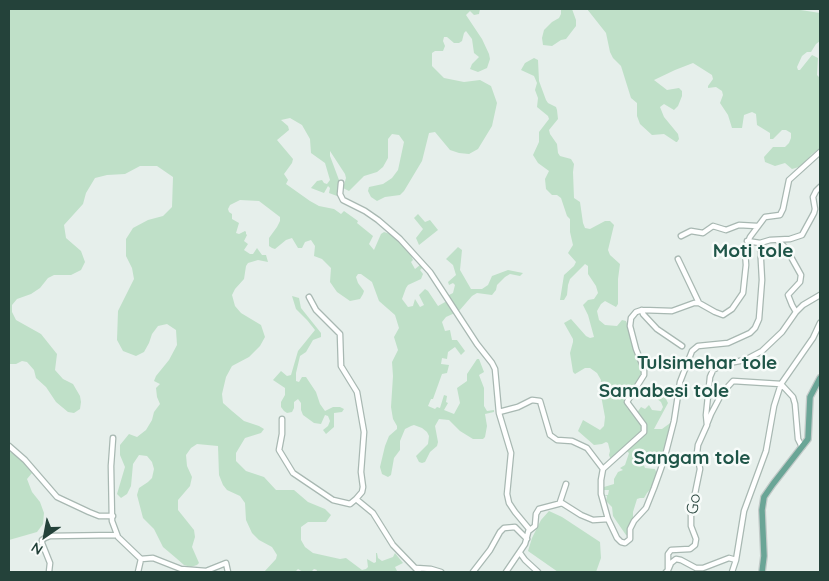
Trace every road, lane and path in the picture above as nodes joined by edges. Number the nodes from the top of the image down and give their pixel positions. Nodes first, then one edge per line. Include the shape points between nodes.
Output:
1 (820, 152) edge
2 (340, 183) dead end
3 (820, 187) edge
4 (757, 226) junction
5 (681, 236) dead end
6 (776, 240) junction
7 (747, 241) junction
8 (760, 243) junction
9 (678, 259) dead end
10 (820, 295) edge
11 (309, 297) dead end
12 (699, 303) junction
13 (642, 310) junction
14 (796, 312) junction
15 (820, 322) edge
16 (682, 346) dead end
17 (820, 378) edge
18 (781, 384) junction
19 (499, 412) junction
20 (282, 419) dead end
21 (707, 425) junction
22 (113, 438) dead end
23 (9, 446) edge
24 (802, 447) junction
25 (603, 469) junction
26 (566, 484) dead end
27 (356, 499) junction
28 (560, 502) junction
29 (113, 516) junction
30 (608, 520) junction
31 (528, 528) junction
32 (117, 535) junction
33 (527, 538) junction
34 (520, 553) junction
35 (141, 559) junction
36 (736, 560) junction
37 (418, 570) edge
38 (667, 571) edge
39 (49, 572) edge
40 (138, 572) edge
41 (228, 572) edge
42 (442, 572) edge
43 (473, 572) edge
44 (506, 572) edge
45 (538, 572) edge
46 (732, 572) edge
47 (762, 572) edge

1 - 4 street via 789,180 780,215 765,217
2 - 19 street via 343,200 378,220 430,272 492,363
3 - 6 street via 813,197 814,213 802,235 790,240
4 - 5 street via 739,225 726,230 713,226 703,233 691,231
4 - 7 street
6 - 8 street
6 - 14 street via 786,248 801,275 800,282 788,295
7 - 8 street
7 - 12 street via 743,292 732,309 723,315
8 - 30 street via 762,274 758,324 750,333 728,343 693,349 680,382 664,460 649,502 637,516 628,542 621,542
9 - 12 street
10 - 14 street, Go
11 - 27 street via 316,310 340,334 341,366 357,392 364,438 363,487
12 - 13 street via 672,311
13 - 16 street via 657,329
13 - 25 street via 636,312 630,322 644,375 627,402 644,424 644,432
14 - 21 street, Go via 782,332 762,351 713,370
15 - 18 street via 813,338
17 - 24 main road via 810,397 808,439
18 - 21 street via 733,381 722,393
18 - 24 street via 793,397 798,439
18 - 36 street via 766,450 744,511
19 - 25 street via 532,400 540,401 550,435 587,448
19 - 31 street via 510,453 509,503
20 - 27 street via 278,450 293,473 333,500 350,504
21 - 38 street, Go via 697,453 700,469 691,513 695,544 690,549 671,550 666,560
22 - 29 street
23 - 29 street via 57,497 98,516
24 - 47 main road via 764,497
25 - 30 street via 601,494
26 - 28 street
27 - 37 street via 373,513 392,545
28 - 30 street via 593,520
28 - 31 street via 539,509 535,526
29 - 32 street
31 - 33 street
32 - 35 street
32 - 39 street via 45,538 42,543 50,563
33 - 34 street
33 - 43 street via 515,527 504,528
34 - 44 street
34 - 45 street
35 - 40 street
35 - 41 street via 153,558 181,569 206,571 226,563
36 - 38 street via 729,558 696,568 676,559
36 - 46 street
37 - 42 street via 423,567

